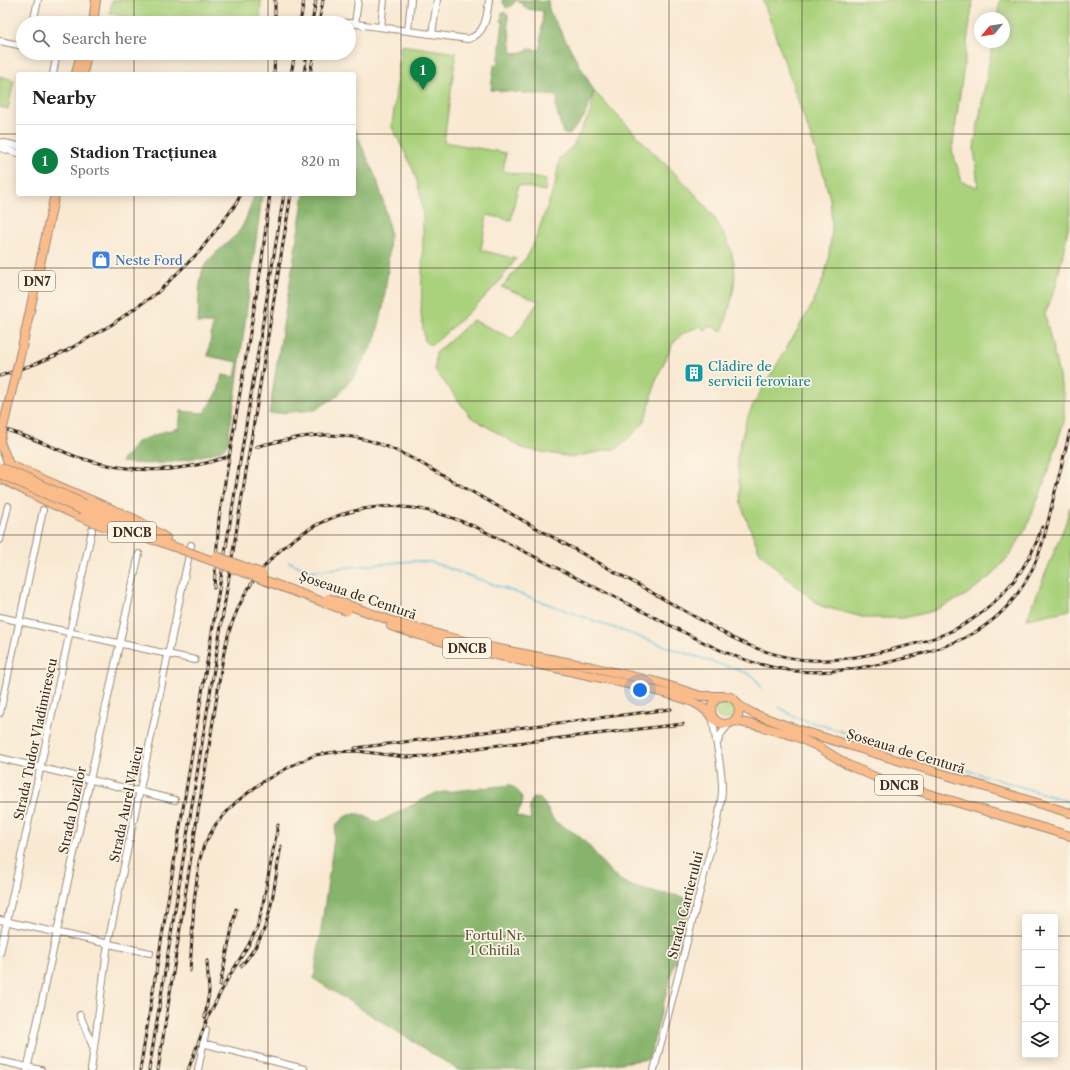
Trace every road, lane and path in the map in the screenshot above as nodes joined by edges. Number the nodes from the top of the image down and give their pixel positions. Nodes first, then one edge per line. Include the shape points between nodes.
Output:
1 (38, 0) edge
2 (358, 0) edge
3 (384, 0) edge
4 (411, 0) edge
5 (437, 0) edge
6 (489, 0) edge
7 (95, 2) edge
8 (35, 16) edge
9 (90, 16) edge
10 (94, 16) edge
11 (352, 16) edge
12 (356, 24) edge
13 (381, 27) junction
14 (408, 30) junction
15 (432, 34) junction
16 (0, 41) edge
17 (16, 44) edge
18 (56, 60) edge
19 (79, 60) edge
20 (86, 60) edge
21 (53, 72) edge
22 (76, 72) edge
23 (83, 72) edge
24 (0, 142) edge
25 (16, 146) edge
26 (0, 148) edge
27 (16, 152) edge
28 (55, 196) edge
29 (0, 441) edge
30 (5, 459) edge
31 (0, 467) edge
32 (1, 480) edge
33 (8, 506) dead end
34 (84, 507) junction
35 (43, 510) dead end
36 (92, 530) dead end
37 (0, 540) edge
38 (163, 540) junction
39 (186, 547) junction
40 (139, 554) dead end
41 (348, 608) junction
42 (0, 616) edge
43 (20, 621) junction
44 (70, 631) junction
45 (120, 643) junction
46 (169, 654) junction
47 (195, 660) dead end
48 (722, 696) junction
49 (738, 704) junction
50 (0, 713) edge
51 (713, 718) junction
52 (732, 723) junction
53 (717, 744) junction
54 (0, 758) edge
55 (40, 767) junction
56 (90, 779) junction
57 (140, 791) junction
58 (175, 800) dead end
59 (1070, 813) edge
60 (1070, 836) edge
61 (0, 920) edge
62 (7, 922) junction
63 (57, 933) junction
64 (108, 943) junction
65 (0, 953) edge
66 (150, 953) dead end
67 (80, 1015) dead end
68 (206, 1030) dead end
69 (202, 1043) junction
70 (94, 1048) junction
71 (0, 1061) edge
72 (28, 1069) edge
73 (41, 1070) edge
74 (91, 1070) edge
75 (198, 1070) edge
76 (304, 1070) edge
77 (654, 1070) edge

1 - 8 street
2 - 11 street
3 - 13 street
4 - 14 street
5 - 15 street
6 - 15 street via 483,27 472,38
7 - 9 main road
7 - 10 main road
12 - 13 street
13 - 14 street
14 - 15 street
16 - 17 street
18 - 21 street
19 - 22 main road
20 - 23 main road
24 - 25 street
26 - 27 street
28 - 29 main road, DN7, bridge
29 - 30 main road, DN7
30 - 32 main road via 10,472
30 - 38 main road via 137,520
31 - 34 main road, Șoseaua de Centură / DNCB, bridge
32 - 34 main road, Șoseaua de Centură / DNCB, bridge
32 - 38 main road via 125,534
33 - 37 street
34 - 38 main road, Șoseaua de Centură / DNCB
35 - 43 street
36 - 44 street, Strada Tudor Vladimirescu
38 - 39 main road, Șoseaua de Centură / DNCB
39 - 41 main road, Șoseaua de Centură / DNCB, bridge
39 - 46 street, Strada Aurel Vlaicu
40 - 45 street, Strada Duzilor
41 - 48 main road, Șoseaua de Centură / DNCB via 494,648 657,682 701,696
41 - 51 main road, Șoseaua de Centură / DNCB via 439,641 672,695 698,704
42 - 43 street
43 - 44 street
43 - 50 street
44 - 45 street
44 - 55 street, Strada Tudor Vladimirescu
45 - 46 street
45 - 56 street, Strada Duzilor
46 - 47 street
46 - 57 street, Strada Aurel Vlaicu
48 - 49 main road, Șoseaua de Centură / DNCB via 731,697
48 - 51 main road via 712,704
49 - 52 main road via 739,715
49 - 59 main road, Șoseaua de Centură / DNCB via 754,714 796,729
51 - 52 main road, Șoseaua de Centură / DNCB via 723,725
51 - 53 street, Strada Cartierului
52 - 53 street via 721,734
52 - 60 main road, Șoseaua de Centură / DNCB via 755,724 795,736 817,746 848,766 882,780
53 - 77 street, Strada Cartierului via 722,790 719,811
54 - 55 street
55 - 56 street
55 - 62 street, Strada Tudor Vladimirescu
56 - 57 street
56 - 63 street, Strada Duzilor
57 - 58 street
57 - 64 street, Strada Aurel Vlaicu
61 - 62 street
62 - 63 street
62 - 65 street, Strada Tudor Vladimirescu
63 - 64 street
63 - 72 street, Strada Duzilor
64 - 66 street
64 - 70 street, Strada Aurel Vlaicu
67 - 70 street
68 - 69 street
69 - 75 street
69 - 76 street
70 - 74 street, Strada Aurel Vlaicu
71 - 72 street
72 - 73 street

